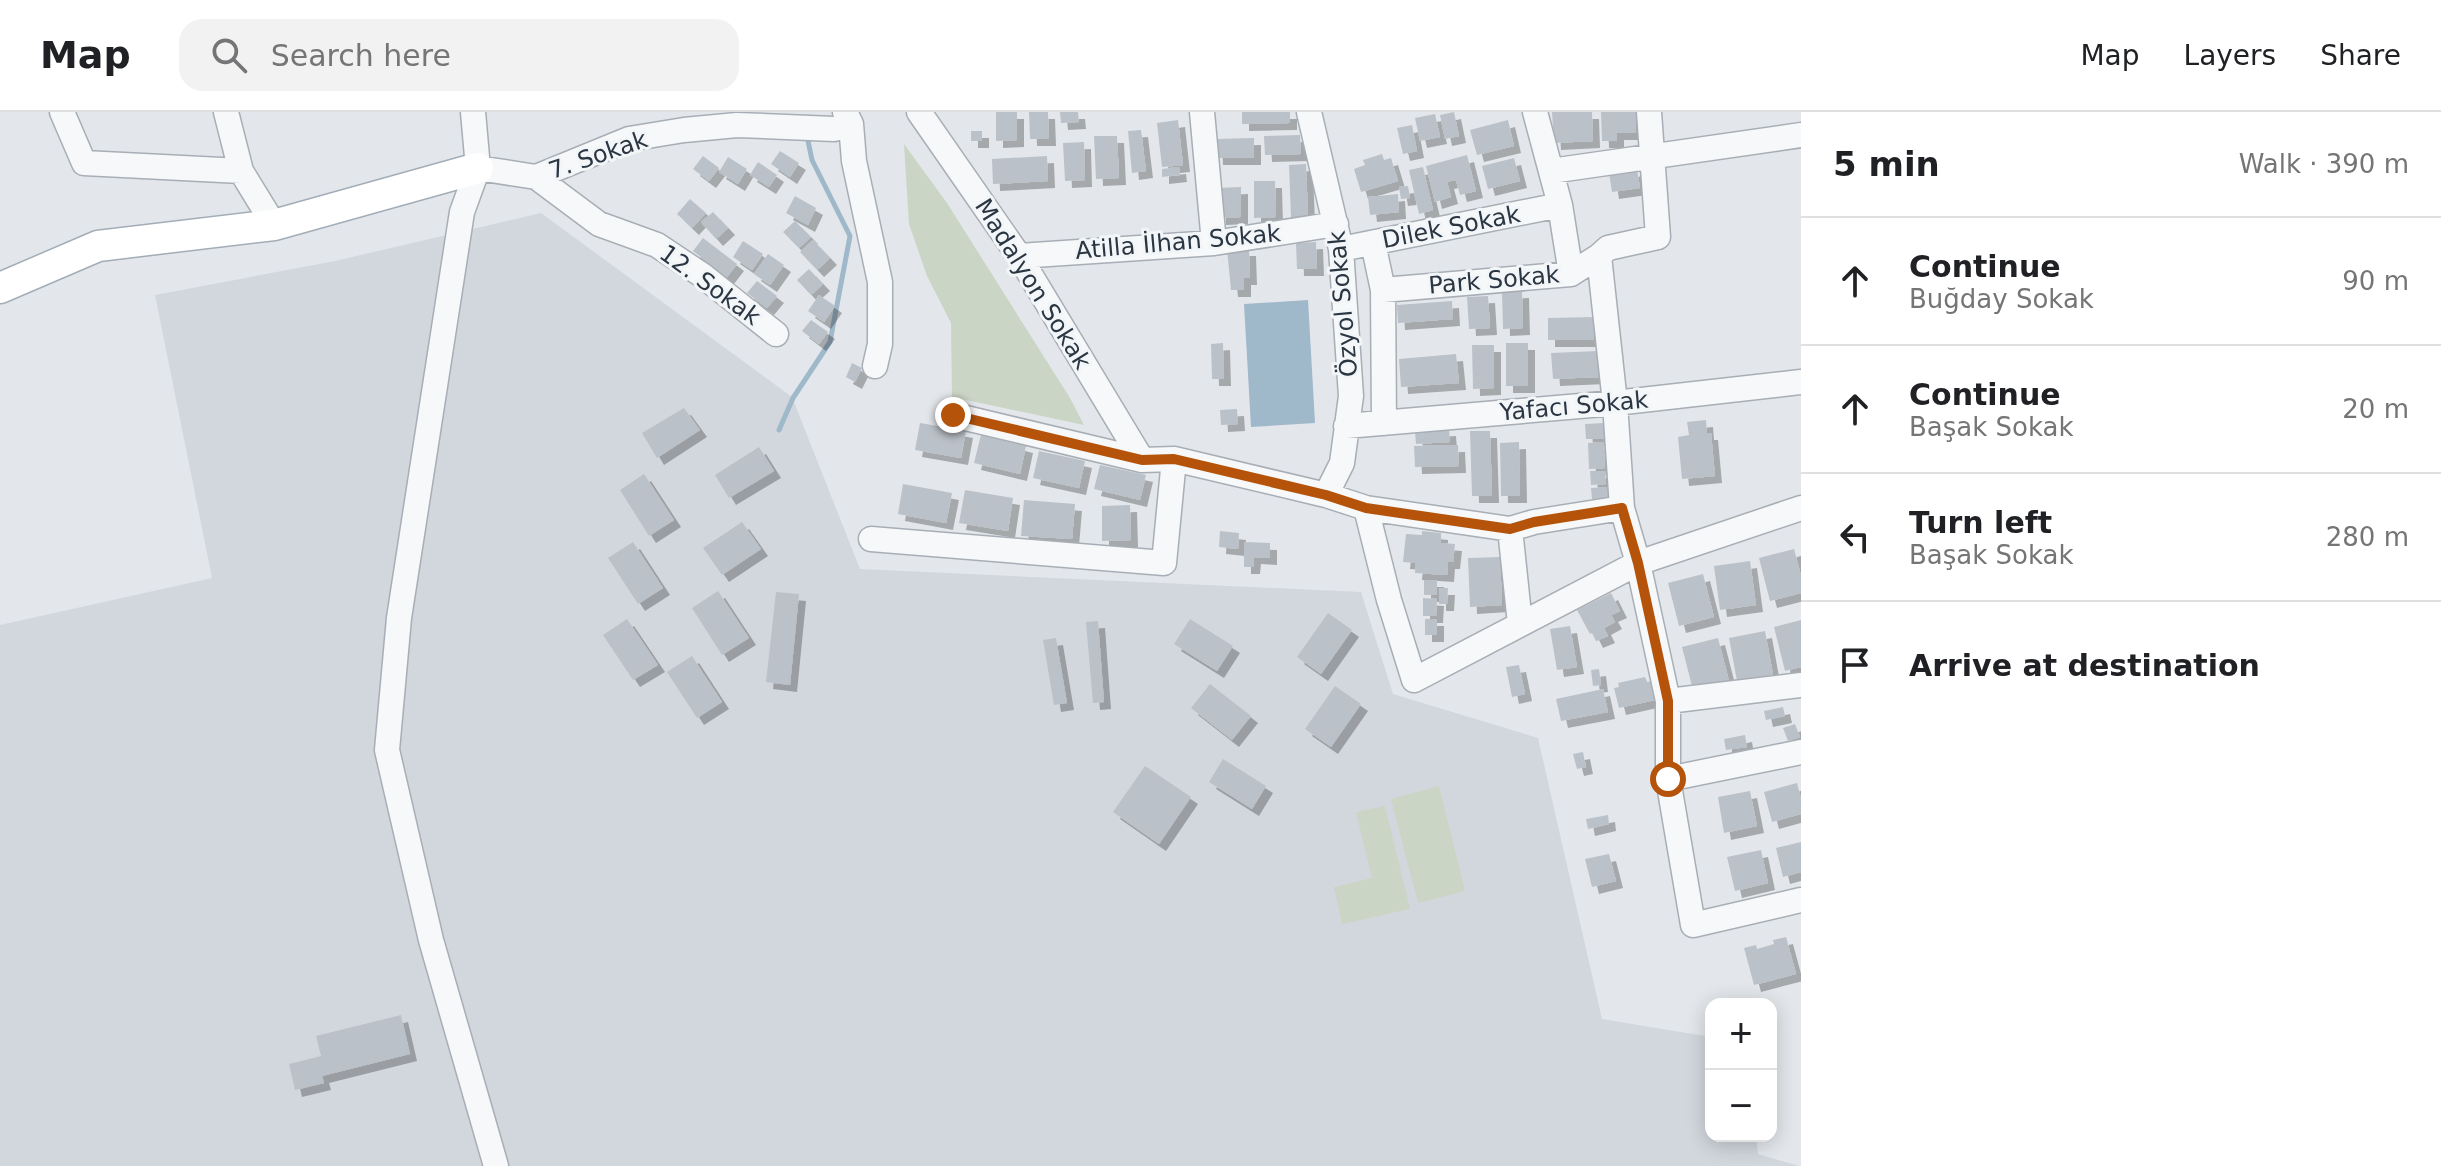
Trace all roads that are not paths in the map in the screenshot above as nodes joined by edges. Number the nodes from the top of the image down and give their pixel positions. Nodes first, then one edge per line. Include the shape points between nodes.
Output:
1 (62, 112) edge
2 (226, 112) edge
3 (473, 112) edge
4 (919, 112) edge
5 (1202, 112) edge
6 (1535, 112) edge
7 (1649, 112) edge
8 (1314, 113) edge
9 (848, 118) edge
10 (726, 119) edge
11 (1801, 135) edge
12 (1652, 156) junction
13 (478, 168) junction
14 (241, 171) junction
15 (1551, 171) junction
16 (536, 177) junction
17 (1560, 205) junction
18 (1336, 224) junction
19 (274, 225) junction
20 (1214, 243) junction
21 (1373, 243) junction
22 (1341, 249) junction
23 (1019, 256) junction
24 (1599, 256) junction
25 (1571, 274) junction
26 (0, 288) edge
27 (1383, 290) junction
28 (776, 334) dead end
29 (875, 366) dead end
30 (1801, 382) edge
31 (1615, 403) junction
32 (953, 415) dead end
33 (1384, 423) junction
34 (1346, 426) junction
35 (1174, 459) junction
36 (1142, 460) junction
37 (1326, 495) junction
38 (1366, 508) junction
39 (1622, 508) junction
40 (1801, 508) edge
41 (1510, 529) junction
42 (871, 539) dead end
43 (1638, 563) junction
44 (1520, 624) junction
45 (1801, 685) edge
46 (1668, 701) junction
47 (1801, 752) edge
48 (1668, 779) junction
49 (1801, 900) edge
50 (496, 1166) edge

1 - 14 street via 84,163
2 - 14 street
3 - 13 street
4 - 23 street, Madalyon Sokak
5 - 20 street
6 - 15 street
7 - 12 street
8 - 18 street, Özyol Sokak
9 - 10 street, 7. Sokak via 834,129
9 - 29 street via 880,282
10 - 16 street, 7. Sokak via 629,139
11 - 12 street
12 - 15 street
12 - 24 street, Park Sokak via 1658,237 1608,248
13 - 16 street, 12. Sokak
13 - 19 main road
13 - 50 street via 462,212 399,618 387,750 431,940
14 - 19 street
15 - 17 street
16 - 28 street, 12. Sokak via 599,224 657,245
17 - 21 street, Dilek Sokak
17 - 25 street
18 - 20 street, Atilla İlhan Sokak
18 - 22 street, Özyol Sokak
19 - 26 main road via 98,246
20 - 23 street, Atilla İlhan Sokak
21 - 22 street, Dilek Sokak
21 - 27 street
22 - 34 street, Özyol Sokak via 1351,396
23 - 36 street, Madalyon Sokak
24 - 25 street, Park Sokak
24 - 31 street
25 - 27 street, Park Sokak
27 - 33 street
30 - 31 street, Yafacı Sokak
31 - 33 street, Yafacı Sokak
31 - 39 street
32 - 36 street
33 - 34 street, Yafacı Sokak
34 - 37 street, Özyol Sokak via 1342,463
35 - 36 street
35 - 37 street
35 - 42 street via 1164,563
37 - 38 street
38 - 41 street
38 - 44 street via 1414,680
39 - 41 street
39 - 43 street
40 - 43 street
41 - 44 street
43 - 44 street
43 - 46 street
45 - 46 street
46 - 48 street
47 - 48 street
48 - 49 street via 1693,925

